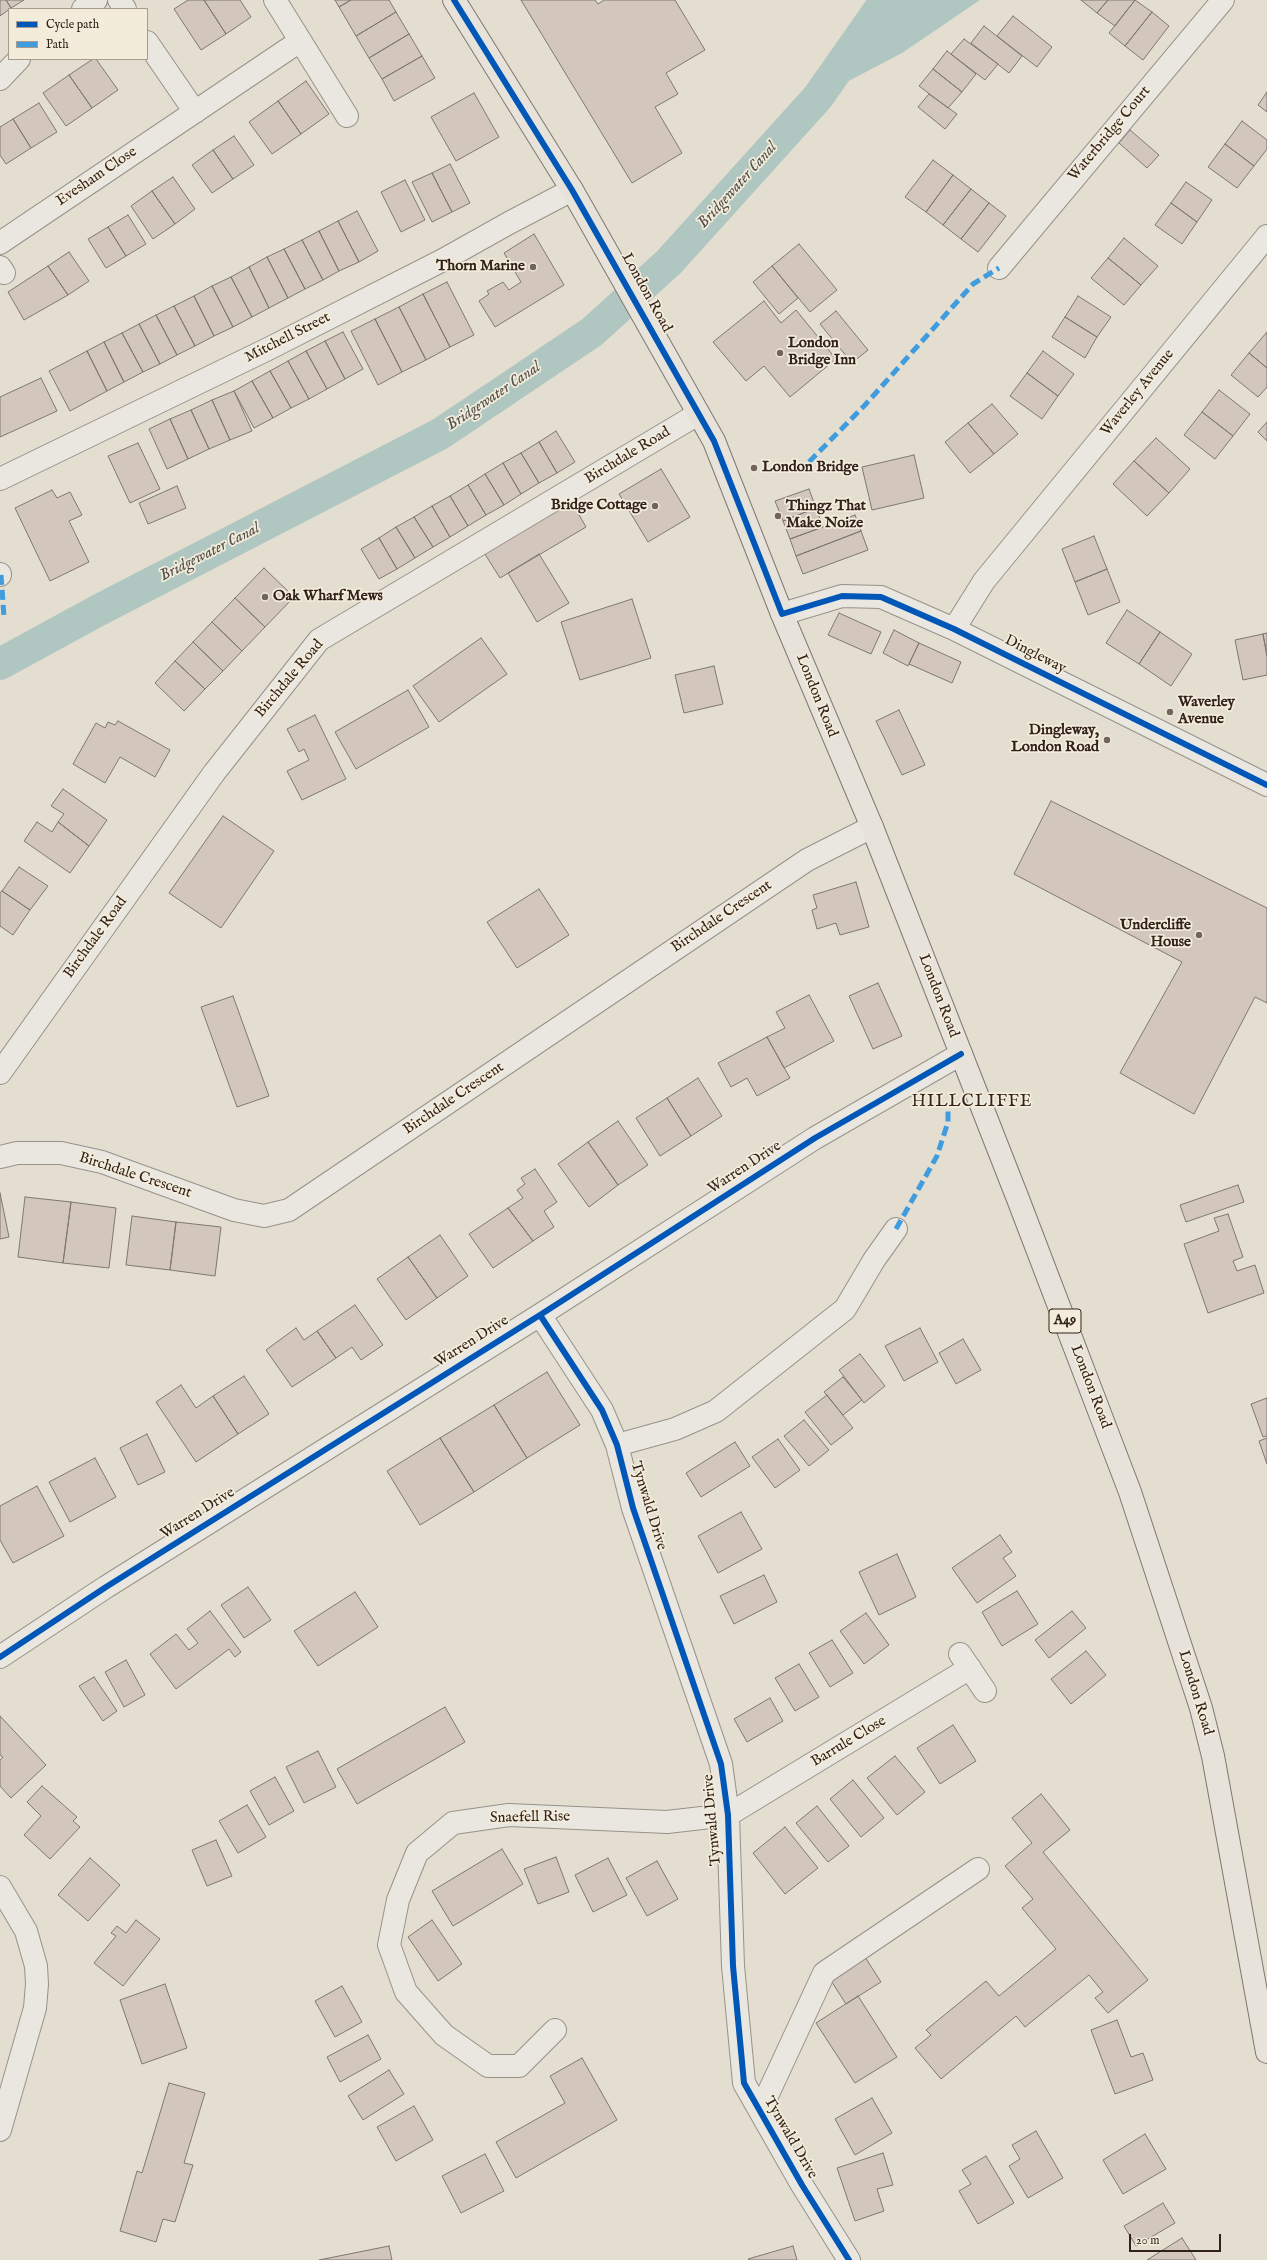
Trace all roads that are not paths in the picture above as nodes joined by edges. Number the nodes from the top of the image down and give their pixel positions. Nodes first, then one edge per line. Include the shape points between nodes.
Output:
1 (96, 0) edge
2 (275, 0) edge
3 (454, 0) edge
4 (1221, 0) edge
5 (84, 8) edge
6 (300, 41) junction
7 (148, 43) edge
8 (18, 60) edge
9 (0, 79) edge
10 (195, 112) junction
11 (347, 116) dead end
12 (572, 190) junction
13 (1267, 236) edge
14 (0, 243) edge
15 (999, 268) dead end
16 (698, 414) junction
17 (0, 479) edge
18 (782, 614) junction
19 (954, 629) junction
20 (1267, 785) edge
21 (872, 827) junction
22 (961, 1054) junction
23 (0, 1073) edge
24 (0, 1157) edge
25 (896, 1229) dead end
26 (540, 1315) junction
27 (617, 1445) junction
28 (0, 1656) edge
29 (985, 1691) dead end
30 (728, 1815) junction
31 (978, 1869) dead end
32 (0, 1887) edge
33 (555, 2030) dead end
34 (1267, 2052) edge
35 (760, 2111) junction
36 (0, 2130) edge
37 (849, 2260) edge

1 - 5 street
2 - 6 street
3 - 12 highway, London Road / A49
4 - 15 street, Waterbridge Court
6 - 10 street, Evesham Close
6 - 11 street
7 - 10 street
8 - 9 street
10 - 14 street, Evesham Close
12 - 16 highway, London Road / A49
12 - 17 street, Mitchell Street via 443,260 268,349
13 - 19 street, Waverley Avenue via 984,581
16 - 18 highway, London Road / A49 via 714,441
16 - 23 street, Birchdale Road via 319,640 214,773
18 - 19 street, Dingleway via 842,596 881,597
18 - 21 highway, London Road / A49
19 - 20 street, Dingleway
21 - 22 highway, London Road / A49
21 - 24 street, Birchdale Crescent via 807,860 289,1210 264,1216 234,1210 102,1162 61,1152 16,1153
22 - 26 street, Warren Drive via 815,1138
22 - 34 highway, London Road / A49 via 1130,1492 1201,1708 1213,1756
25 - 27 street via 845,1309 716,1411 675,1430
26 - 27 street, Tynwald Drive via 602,1410
26 - 28 street, Warren Drive
27 - 30 street, Tynwald Drive via 633,1508 721,1764
29 - 30 street, Barrule Close via 965,1661
30 - 33 street, Snaefell Rise via 667,1822 509,1815 453,1824 417,1854 398,1900 389,1944 406,1992 444,2035 488,2066 519,2066
30 - 35 street, Tynwald Drive via 733,1966 744,2083
31 - 35 street via 824,1973
32 - 36 street via 26,1931 36,1966 38,1984 35,2008
35 - 37 street, Tynwald Drive

